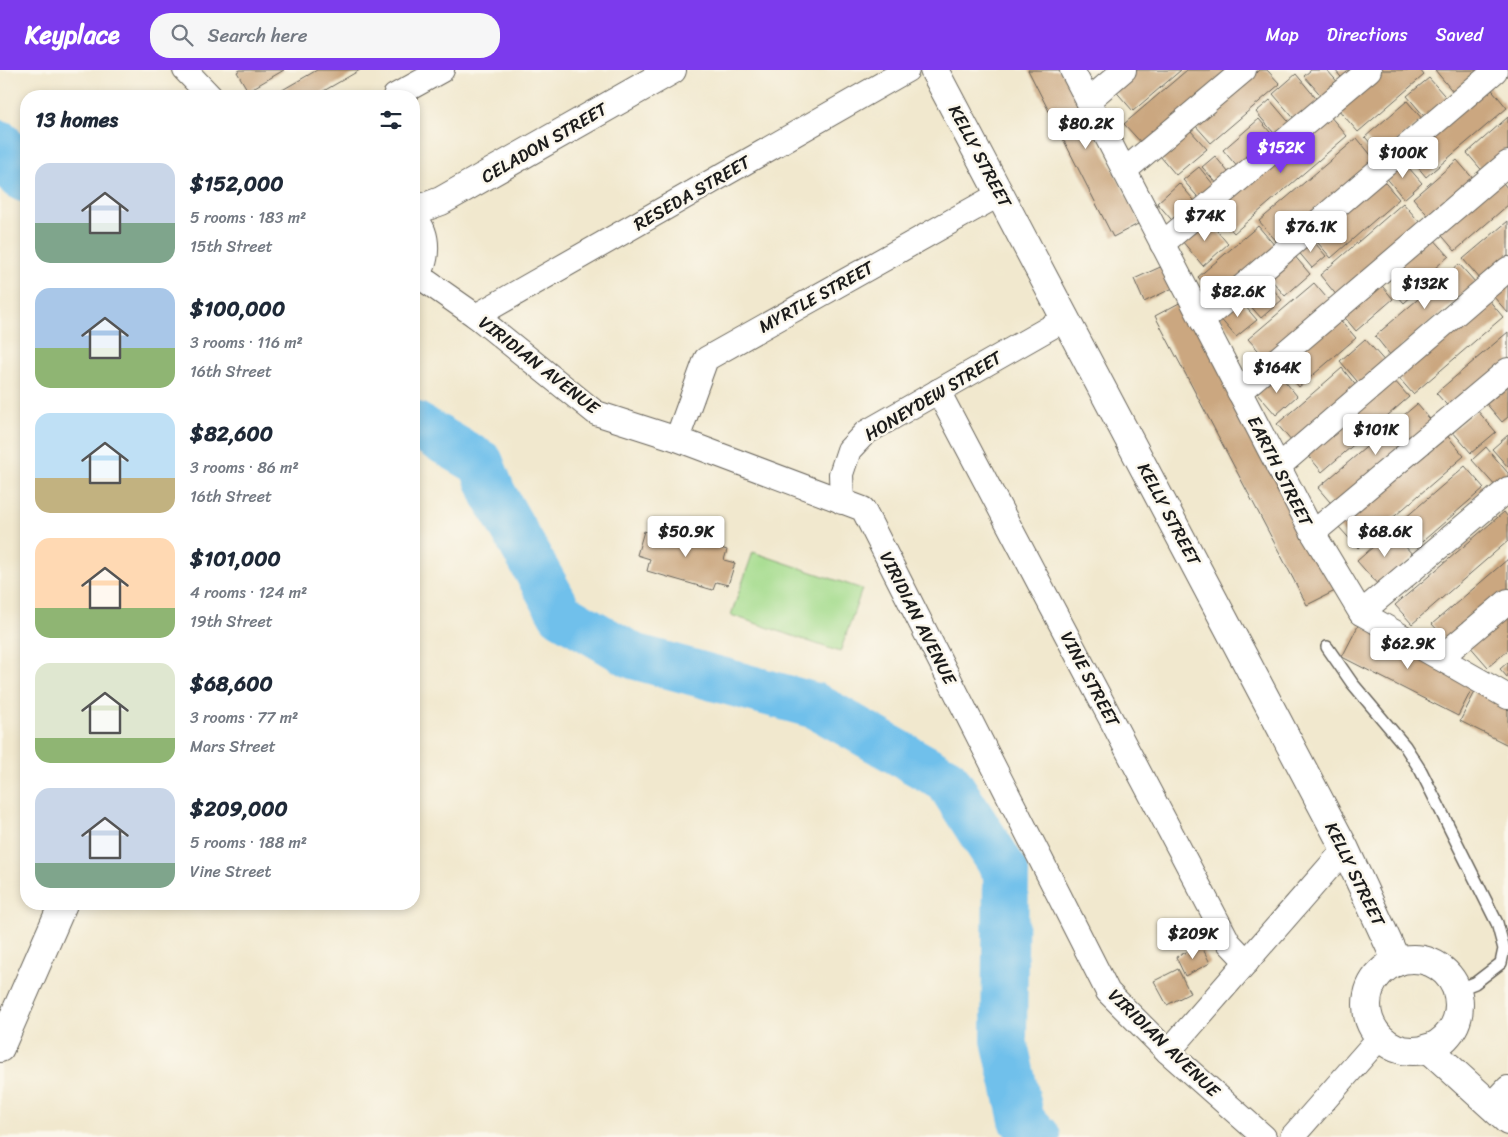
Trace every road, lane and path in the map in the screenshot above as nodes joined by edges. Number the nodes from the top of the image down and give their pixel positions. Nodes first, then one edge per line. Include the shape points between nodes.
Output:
1 (185, 70) edge
2 (442, 70) edge
3 (672, 70) edge
4 (908, 70) edge
5 (934, 70) edge
6 (1072, 70) edge
7 (1124, 70) edge
8 (1244, 70) edge
9 (1369, 70) edge
10 (1495, 70) edge
11 (1508, 85) edge
12 (204, 90) edge
13 (406, 90) edge
14 (1088, 101) junction
15 (1508, 163) edge
16 (1124, 172) junction
17 (1000, 194) junction
18 (420, 209) edge
19 (420, 230) edge
20 (1162, 244) junction
21 (420, 266) edge
22 (1508, 269) edge
23 (420, 279) edge
24 (476, 316) junction
25 (1066, 319) junction
26 (1202, 321) junction
27 (1508, 370) edge
28 (938, 390) junction
29 (1239, 392) junction
30 (677, 439) junction
31 (1278, 467) junction
32 (1508, 489) edge
33 (842, 502) junction
34 (1313, 533) junction
35 (1508, 601) edge
36 (1361, 613) junction
37 (1326, 648) dead end
38 (1440, 658) junction
39 (1508, 697) edge
40 (1345, 849) junction
41 (60, 910) edge
42 (1247, 962) junction
43 (1397, 962) junction
44 (1457, 990) junction
45 (1380, 1036) junction
46 (0, 1048) edge
47 (1428, 1048) junction
48 (1168, 1052) junction
49 (1503, 1104) edge
50 (1264, 1137) edge
51 (1292, 1137) edge

1 - 12 street
2 - 13 street
3 - 18 street, CELADON STREET via 441,201
4 - 24 street, RESEDA STREET
5 - 17 street, KELLY STREET
6 - 14 street, EARTH STREET
7 - 14 street
8 - 16 street
9 - 20 street
10 - 11 street
10 - 26 street
14 - 16 street, EARTH STREET
15 - 29 street
16 - 20 street, EARTH STREET
17 - 25 street, KELLY STREET
17 - 30 street, MYRTLE STREET via 706,359
19 - 21 street via 424,249
20 - 26 street, EARTH STREET
22 - 31 street
23 - 24 street, VIRIDIAN AVENUE
24 - 30 street, VIRIDIAN AVENUE via 596,413
25 - 28 street, HONEYDEW STREET
25 - 40 street, KELLY STREET
26 - 29 street, EARTH STREET
27 - 34 street
28 - 33 street, HONEYDEW STREET via 865,433 849,450 841,474
28 - 42 street, VINE STREET via 1229,944
29 - 31 street, EARTH STREET
30 - 33 street, VIRIDIAN AVENUE
31 - 34 street, EARTH STREET
32 - 36 street
33 - 48 street, VIRIDIAN AVENUE via 863,509 1108,992
34 - 36 street, EARTH STREET
35 - 38 street
36 - 38 street, EARTH STREET
37 - 44 lane via 1420,771 1497,923 1504,949 1501,963 1475,983
38 - 39 street, EARTH STREET
40 - 42 street
40 - 43 street, KELLY STREET
41 - 46 street
42 - 48 street
43 - 44 street via 1412,959 1440,967
43 - 45 street via 1384,969 1368,995 1367,1010 1371,1024
44 - 47 street via 1460,1004 1457,1019 1440,1042
45 - 47 street via 1402,1050
45 - 51 street
47 - 49 street
48 - 50 street, VIRIDIAN AVENUE

